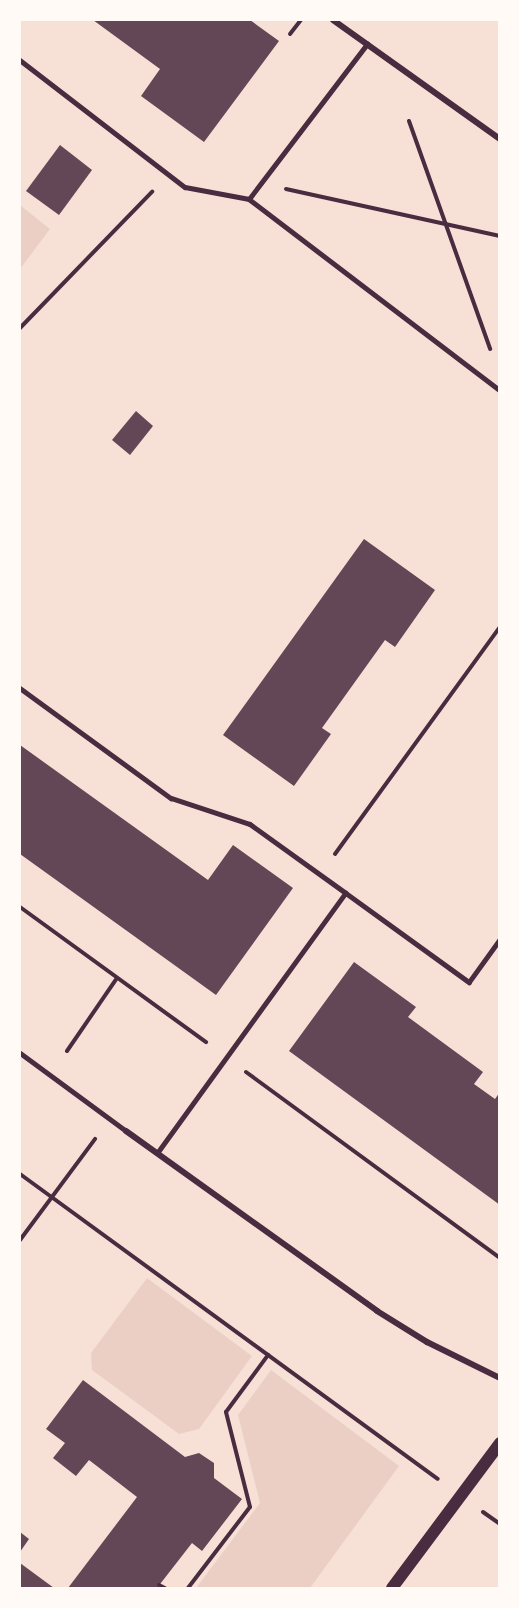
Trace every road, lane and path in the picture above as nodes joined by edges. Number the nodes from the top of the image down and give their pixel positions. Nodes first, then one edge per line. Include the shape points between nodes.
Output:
1 (301, 20) edge
2 (333, 20) edge
3 (290, 34) dead end
4 (367, 44) junction
5 (20, 60) edge
6 (409, 121) dead end
7 (500, 140) edge
8 (169, 174) junction
9 (261, 184) junction
10 (249, 199) junction
11 (448, 225) junction
12 (500, 236) edge
13 (20, 328) edge
14 (492, 356) dead end
15 (500, 390) edge
16 (500, 627) edge
17 (20, 688) edge
18 (320, 874) junction
19 (346, 892) junction
20 (20, 907) edge
21 (500, 939) edge
22 (117, 978) junction
23 (67, 1051) dead end
24 (20, 1053) edge
25 (227, 1058) junction
26 (110, 1119) junction
27 (126, 1131) joint
28 (158, 1153) junction
29 (20, 1174) edge
30 (51, 1197) junction
31 (20, 1240) edge
32 (500, 1258) edge
33 (268, 1355) junction
34 (500, 1378) edge
35 (500, 1443) edge
36 (461, 1496) junction
37 (500, 1524) edge
38 (159, 1585) dead end
39 (165, 1588) edge
40 (188, 1588) edge
41 (392, 1588) edge

1 - 3 path
2 - 4 street
4 - 7 street
4 - 9 lane
5 - 8 lane
6 - 11 path
8 - 10 lane via 185,187
8 - 13 path
9 - 10 lane
9 - 11 path
10 - 15 lane
11 - 12 path
11 - 14 path
16 - 18 path
17 - 18 lane via 171,798 250,824
18 - 19 lane
19 - 21 lane via 469,982
19 - 25 lane
20 - 22 path
22 - 23 path
22 - 25 path
24 - 26 street
25 - 28 lane
25 - 32 path
26 - 27 street
26 - 30 path
27 - 28 street
28 - 34 street via 378,1311
29 - 30 path
30 - 31 path
30 - 33 path
33 - 36 path
33 - 40 path via 226,1412 250,1507
35 - 36 main road
36 - 37 path
36 - 41 main road
38 - 39 path

